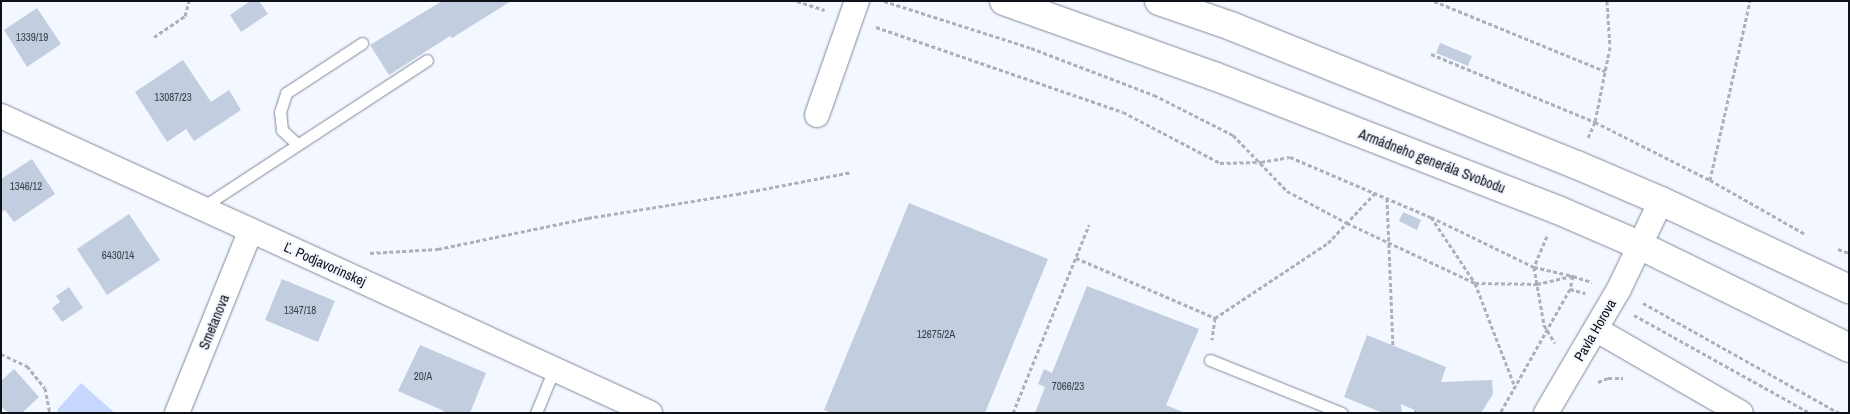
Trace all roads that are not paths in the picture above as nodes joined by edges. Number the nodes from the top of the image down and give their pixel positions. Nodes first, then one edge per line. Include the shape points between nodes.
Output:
1 (877, 1) edge
2 (1004, 1) edge
3 (1158, 2) edge
4 (854, 11) edge
5 (362, 43) dead end
6 (428, 60) dead end
7 (817, 115) dead end
8 (1, 116) edge
9 (297, 144) junction
10 (1661, 201) junction
11 (201, 208) junction
12 (251, 230) junction
13 (1639, 245) junction
14 (1849, 289) edge
15 (1597, 330) junction
16 (1849, 348) edge
17 (1210, 360) road end
18 (554, 369) junction
19 (176, 413) edge
20 (536, 413) edge
21 (650, 413) edge
22 (1342, 413) edge
23 (1546, 413) edge
24 (1741, 413) edge

1 - 4 street
2 - 13 street, Armádneho generála Svobodu via 1214,76 1558,210
3 - 10 street via 1231,26 1441,109
4 - 7 street
5 - 9 lane via 286,93 280,112 282,130
6 - 9 lane
8 - 11 street, Ľ. Podjavorinskej
9 - 11 lane
10 - 13 street, Pavla Horova
10 - 14 street
11 - 12 street, Ľ. Podjavorinskej
12 - 18 street, Ľ. Podjavorinskej
12 - 19 street, Smetanova
13 - 15 street, Pavla Horova
13 - 16 street, Armádneho generála Svobodu
15 - 23 street, Pavla Horova
15 - 24 street
17 - 22 lane
18 - 20 lane
18 - 21 street, Ľ. Podjavorinskej

